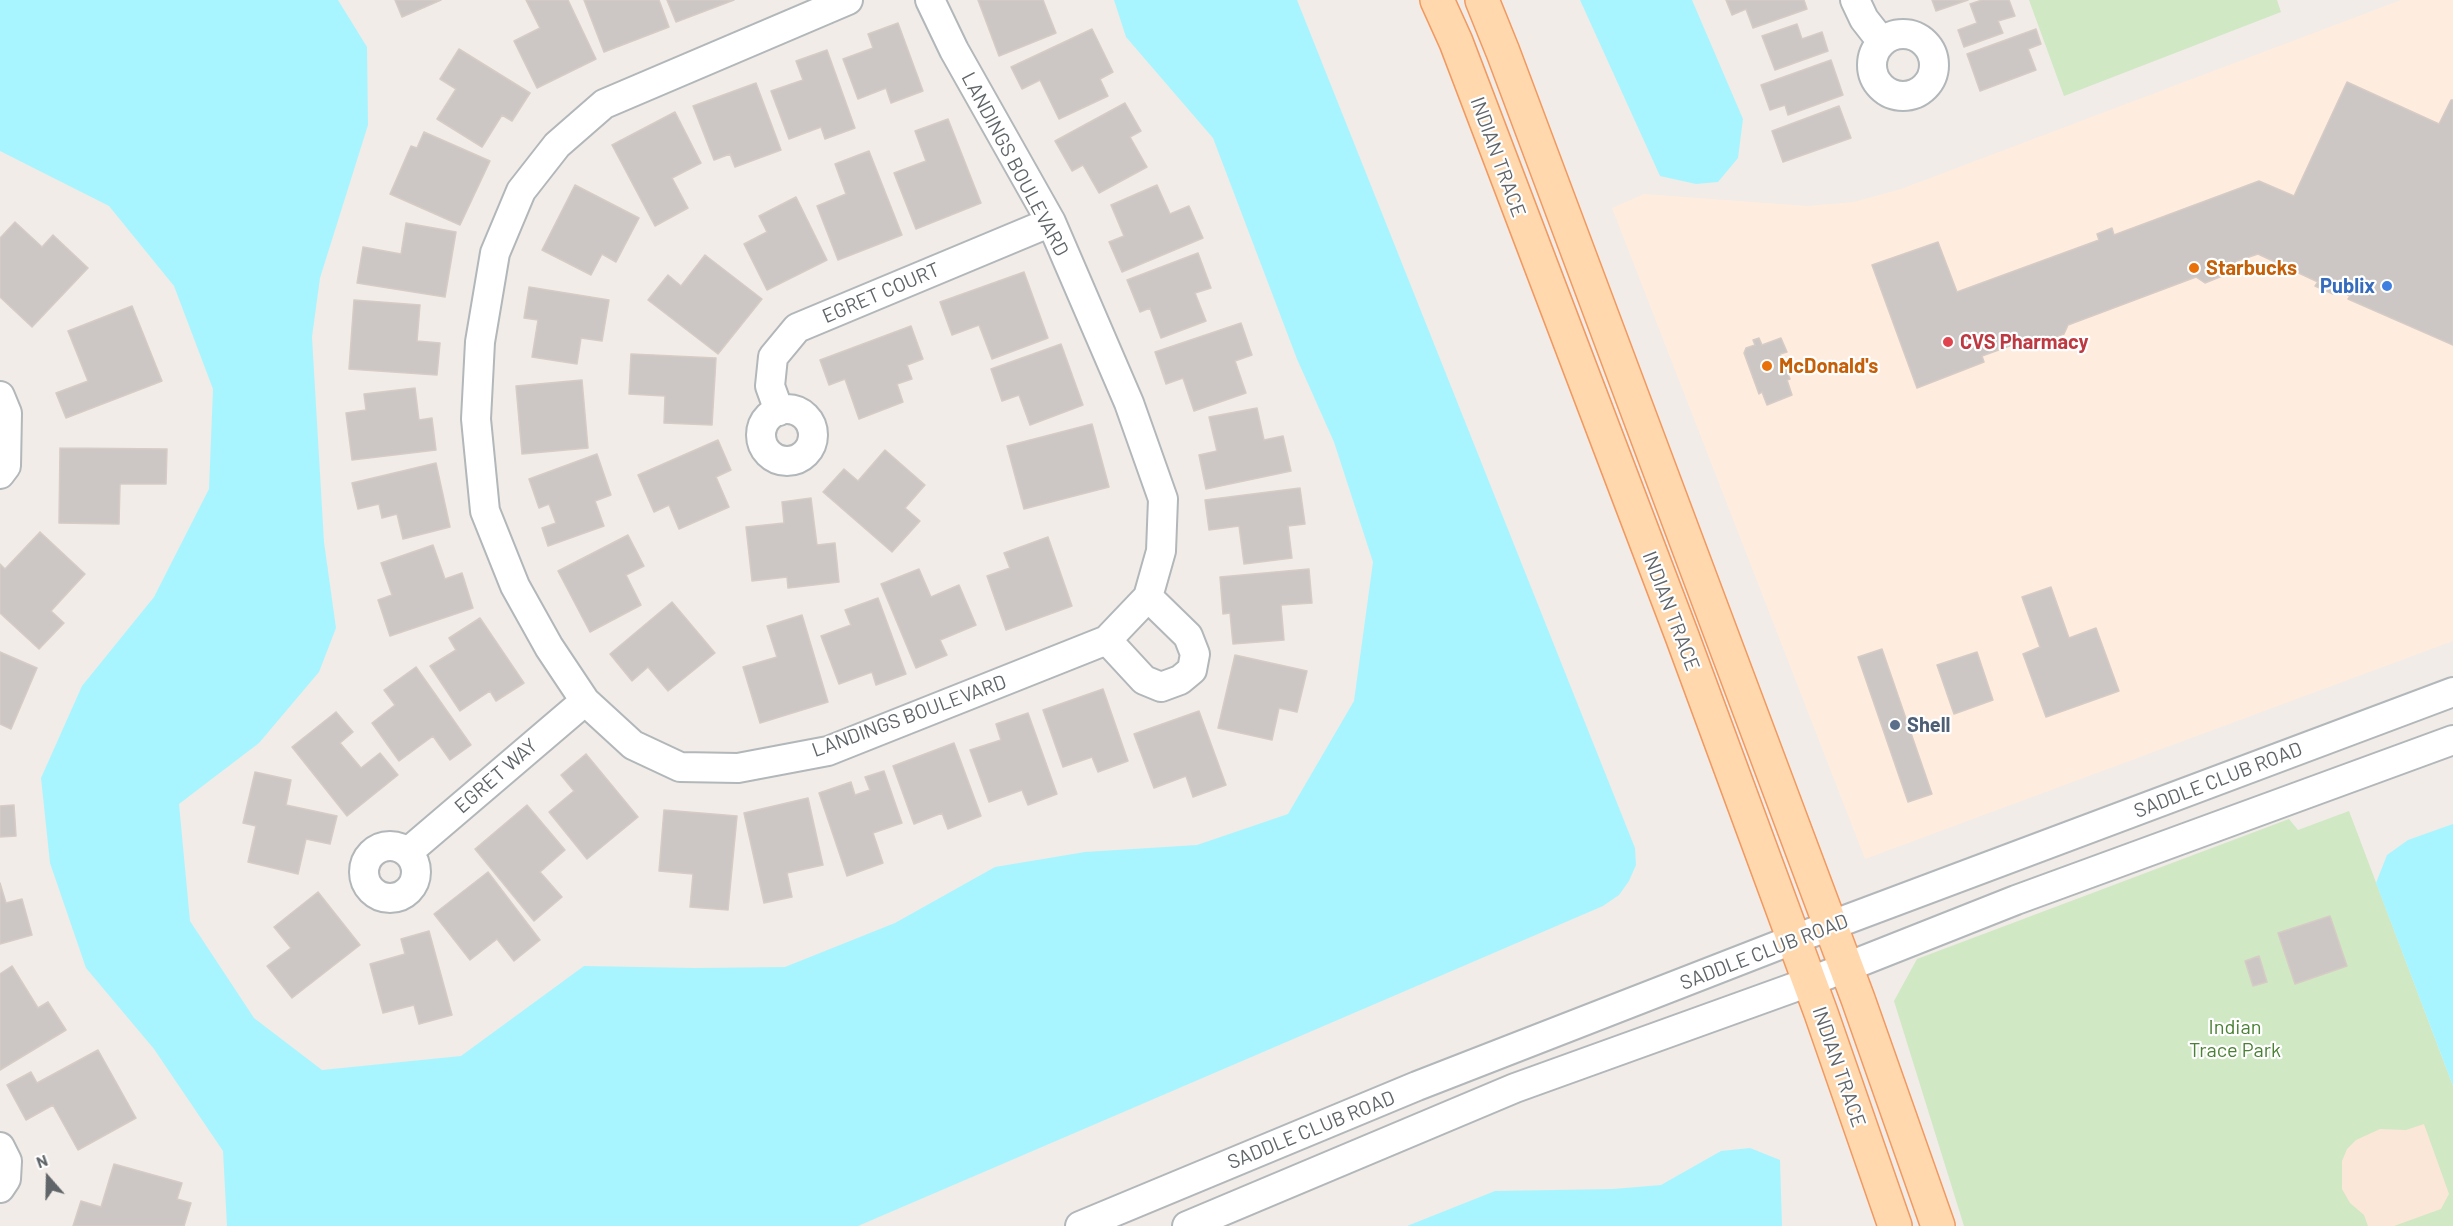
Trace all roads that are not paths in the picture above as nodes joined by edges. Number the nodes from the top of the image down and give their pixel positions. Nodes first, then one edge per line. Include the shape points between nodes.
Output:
1 (848, 0) edge
2 (930, 0) edge
3 (1437, 0) edge
4 (1482, 0) edge
5 (1855, 0) edge
6 (1882, 42) dead end
7 (1051, 222) junction
8 (0, 396) edge
9 (779, 411) dead end
10 (0, 474) edge
11 (1148, 597) junction
12 (1107, 640) junction
13 (2453, 692) edge
14 (585, 700) junction
15 (2453, 740) edge
16 (408, 852) dead end
17 (1831, 926) junction
18 (1792, 940) junction
19 (1846, 968) junction
20 (1809, 982) junction
21 (0, 1147) edge
22 (0, 1188) edge
23 (1080, 1226) edge
24 (1187, 1226) edge
25 (1895, 1226) edge
26 (1938, 1226) edge

1 - 14 street, LANDINGS BOULEVARD via 604,104 557,146 521,191 495,253 480,342 476,419 485,511 514,586
2 - 7 street, LANDINGS BOULEVARD
3 - 18 main road, INDIAN TRACE via 1682,636
4 - 17 main road, INDIAN TRACE
5 - 6 street
7 - 9 street, EGRET COURT via 798,328 773,357 770,386
7 - 11 street, LANDINGS BOULEVARD via 1129,403 1163,499 1161,551
8 - 10 street via 7,413 6,466
11 - 12 street, LANDINGS BOULEVARD
11 - 12 street via 1188,636 1195,654 1192,670 1161,687 1144,680
12 - 14 street, LANDINGS BOULEVARD via 828,750 738,768 680,768 633,745
13 - 17 street, SADDLE CLUB ROAD
14 - 16 street, EGRET WAY
15 - 19 street, SADDLE CLUB ROAD via 2016,900
17 - 18 street, SADDLE CLUB ROAD
17 - 19 main road, INDIAN TRACE
18 - 20 main road, INDIAN TRACE
18 - 23 street, SADDLE CLUB ROAD via 1417,1086
19 - 20 street, SADDLE CLUB ROAD
19 - 26 main road, INDIAN TRACE
20 - 24 street, SADDLE CLUB ROAD via 1515,1088
20 - 25 main road, INDIAN TRACE
21 - 22 street via 7,1161 6,1179

